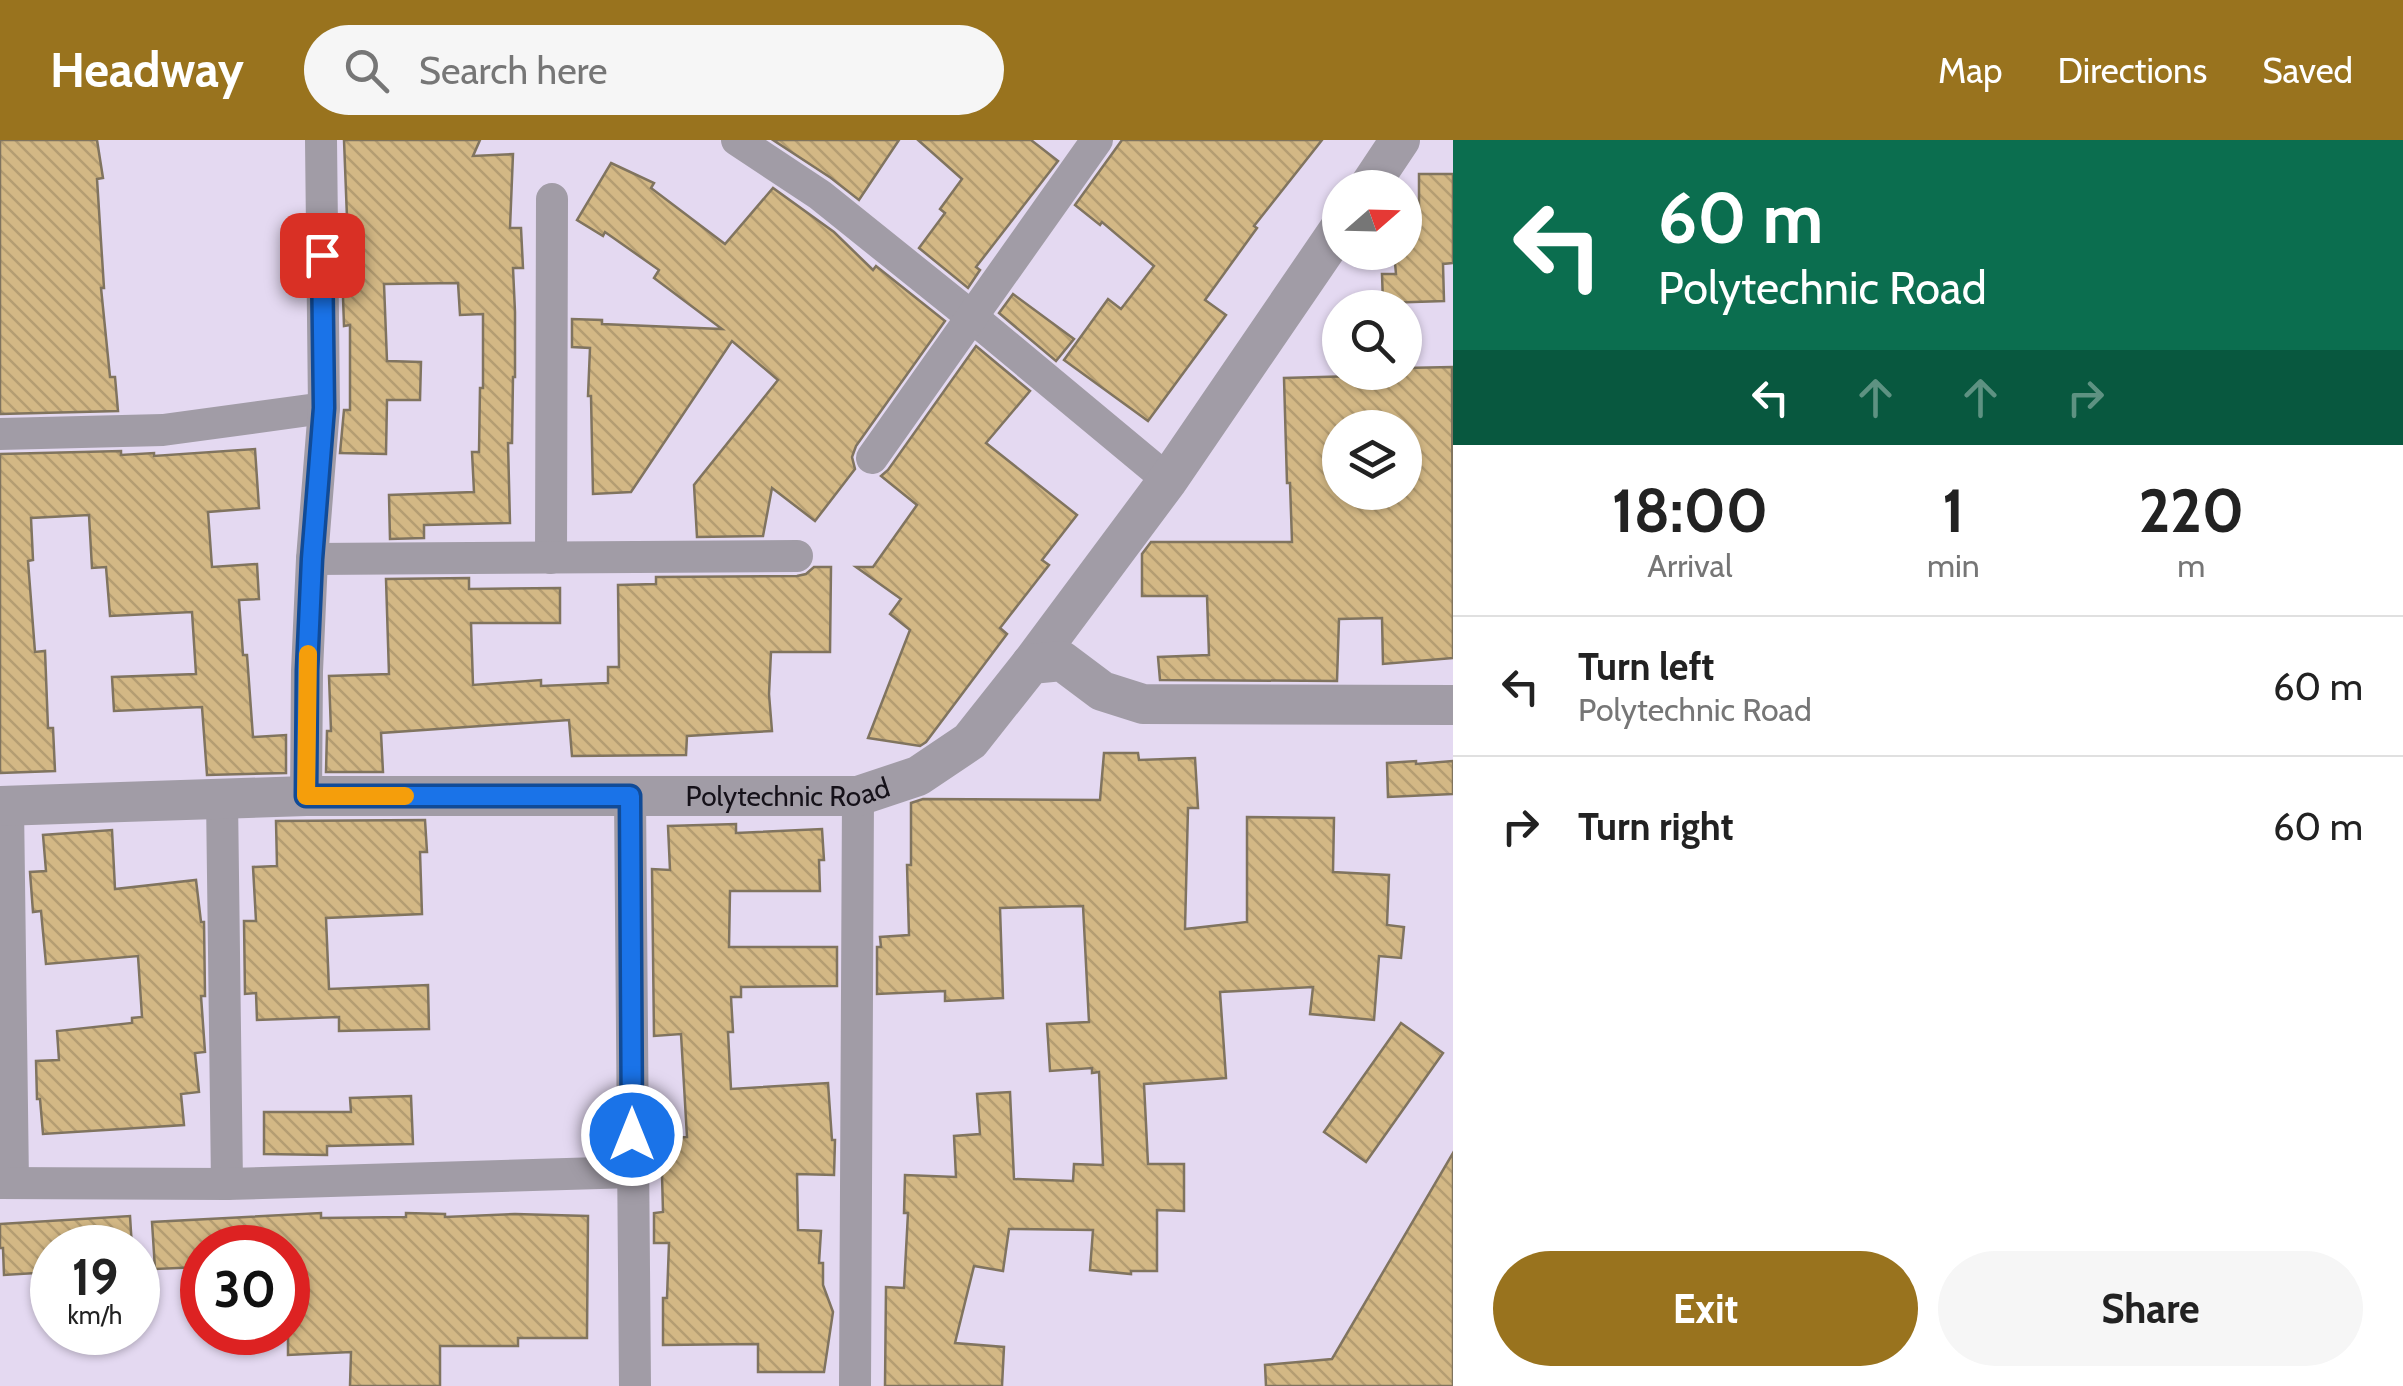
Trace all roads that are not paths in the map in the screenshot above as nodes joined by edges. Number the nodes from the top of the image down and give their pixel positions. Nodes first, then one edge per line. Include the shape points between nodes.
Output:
1 (321, 140) edge
2 (737, 140) edge
3 (1097, 140) edge
4 (1400, 140) edge
5 (1380, 170) edge
6 (552, 198) dead end
7 (1322, 254) edge
8 (972, 317) junction
9 (324, 408) junction
10 (0, 434) edge
11 (872, 458) dead end
12 (1168, 480) junction
13 (797, 556) dead end
14 (551, 558) junction
15 (312, 559) junction
16 (1031, 664) junction
17 (1453, 705) edge
18 (306, 796) junction
19 (630, 796) junction
20 (858, 796) junction
21 (222, 798) junction
22 (4, 806) edge
23 (633, 1172) junction
24 (6, 1184) edge
25 (226, 1184) junction
26 (635, 1386) edge
27 (856, 1386) edge

1 - 9 street
2 - 8 street via 820,195
3 - 8 street
4 - 5 street
6 - 14 street
7 - 12 street, Polytechnic Road
8 - 11 street
8 - 12 street
9 - 10 street via 162,430
9 - 15 street
12 - 16 street, Polytechnic Road
13 - 14 street
14 - 15 street
15 - 18 street
16 - 17 street via 1062,661 1102,691 1143,704
16 - 20 street, Polytechnic Road via 970,740 918,776
18 - 19 street, Polytechnic Road
18 - 21 street, Polytechnic Road
19 - 20 street, Polytechnic Road
19 - 23 street
20 - 27 street
21 - 22 street, Polytechnic Road
21 - 25 street
22 - 24 street
23 - 25 street
23 - 26 street
24 - 25 street

